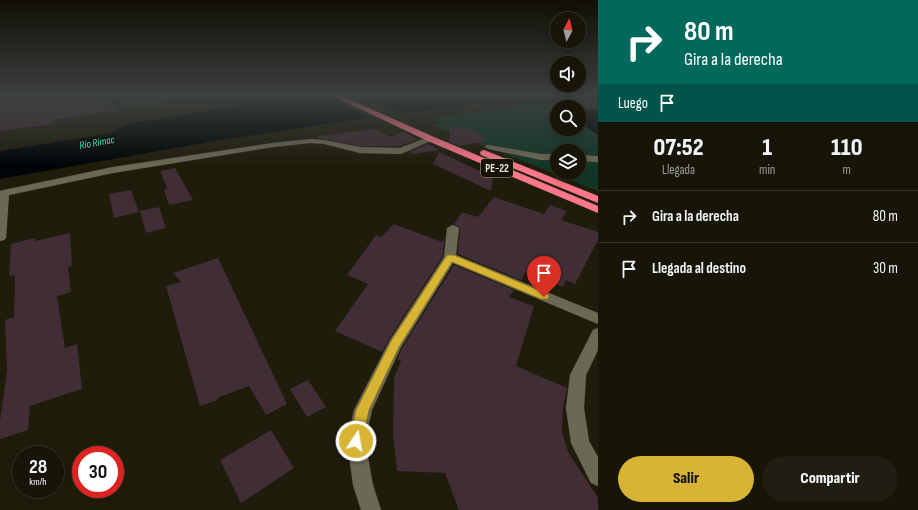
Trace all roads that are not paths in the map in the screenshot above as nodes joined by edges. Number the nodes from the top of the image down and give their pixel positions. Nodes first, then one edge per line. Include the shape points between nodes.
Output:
1 (387, 119) edge
2 (405, 119) edge
3 (432, 139) junction
4 (489, 147) dead end
5 (550, 157) edge
6 (586, 158) edge
7 (598, 158) edge
8 (2, 193) edge
9 (598, 200) edge
10 (598, 210) edge
11 (453, 228) dead end
12 (0, 238) edge
13 (450, 258) junction
14 (598, 319) edge
15 (598, 334) edge
16 (598, 476) edge
17 (371, 510) edge

1 - 3 highway, PE-22
2 - 9 highway, PE-22
3 - 8 street via 401,151 360,150 310,141 272,145 113,170
3 - 10 highway, PE-22
4 - 5 street
6 - 7 street
8 - 12 street
11 - 13 street
13 - 14 street
13 - 17 street via 395,344 363,410 356,441 363,485
15 - 16 street via 578,376 575,408 580,443

